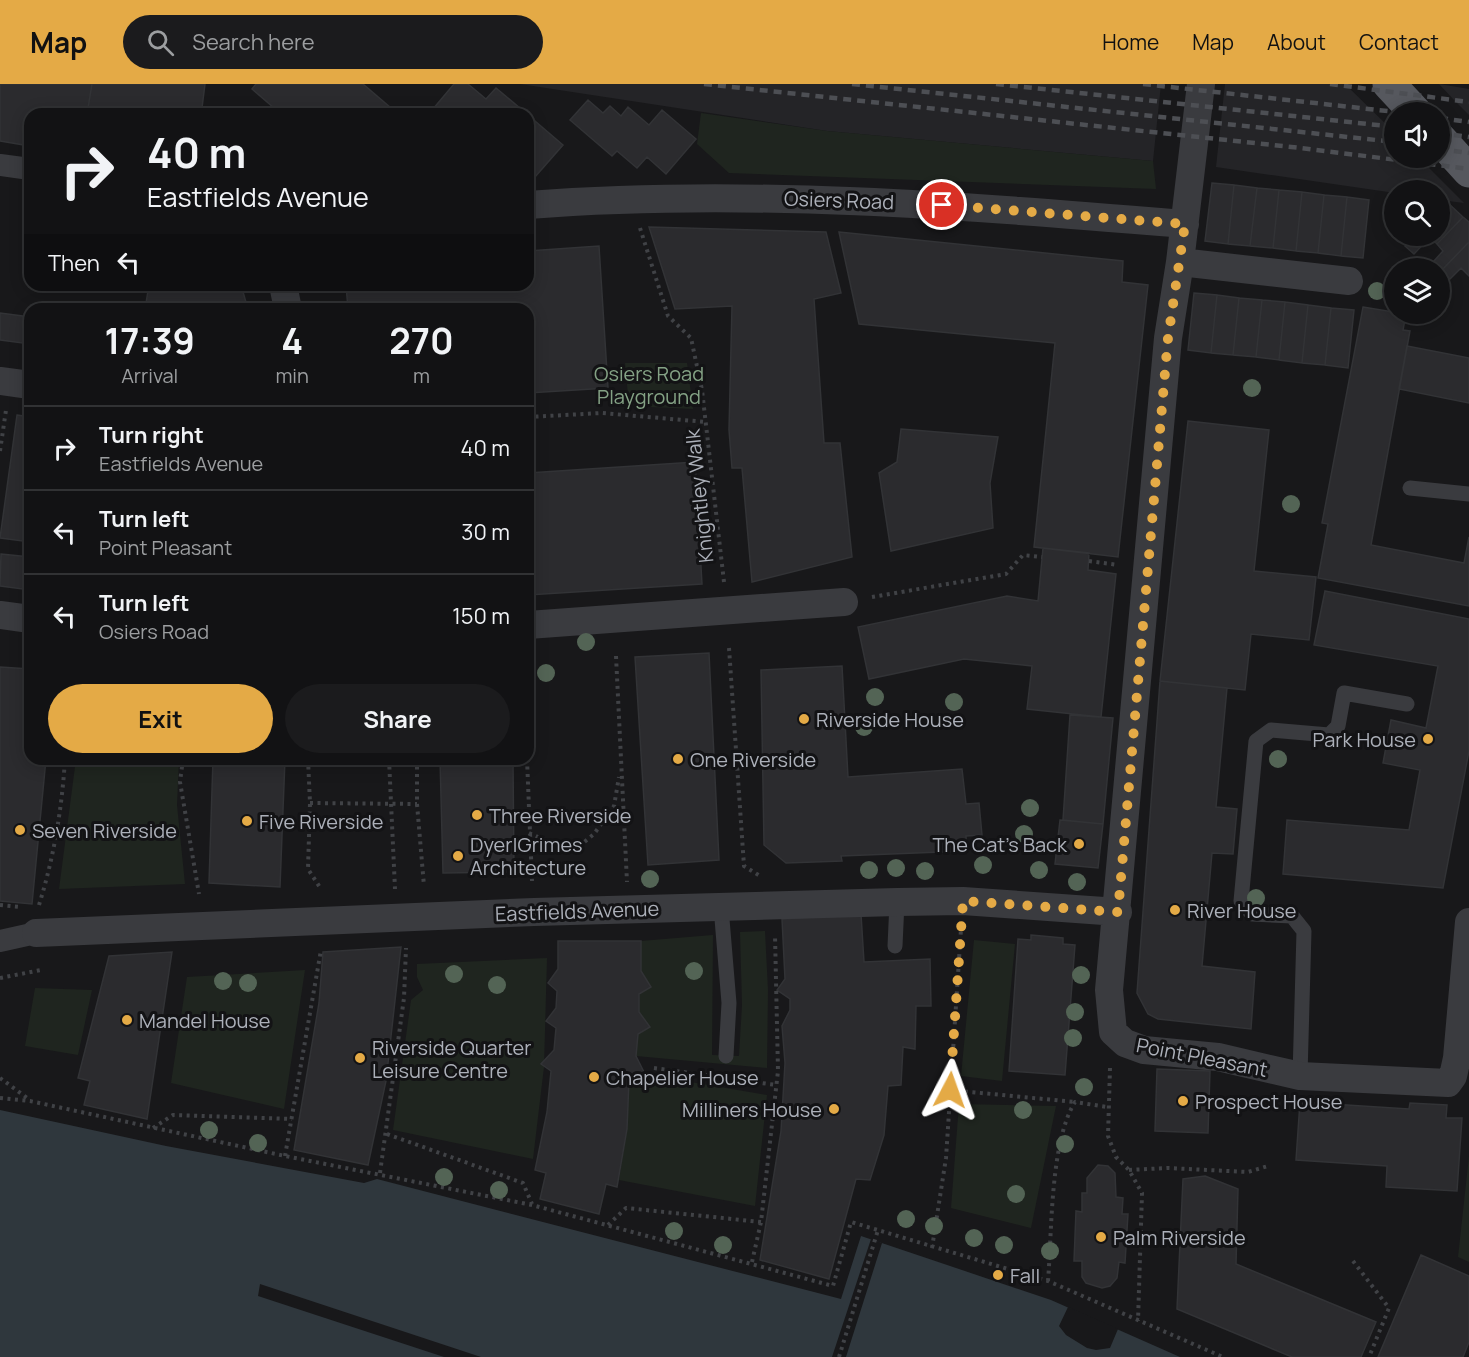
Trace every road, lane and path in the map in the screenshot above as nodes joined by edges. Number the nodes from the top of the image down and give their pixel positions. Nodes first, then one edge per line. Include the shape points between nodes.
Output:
1 (1201, 84) edge
2 (1389, 84) edge
3 (1406, 102) edge
4 (1450, 151) edge
5 (0, 165) edge
6 (24, 168) edge
7 (1469, 171) edge
8 (632, 198) junction
9 (534, 205) edge
10 (1185, 224) junction
11 (1180, 262) junction
12 (1349, 281) dead end
13 (24, 387) edge
14 (3, 394) edge
15 (534, 417) edge
16 (706, 422) junction
17 (0, 451) edge
18 (1410, 488) dead end
19 (1469, 494) edge
20 (1042, 557) dead end
21 (725, 591) dead end
22 (844, 602) joint
23 (0, 615) edge
24 (24, 618) edge
25 (534, 625) edge
26 (729, 648) dead end
27 (616, 656) dead end
28 (1407, 704) dead end
29 (65, 765) edge
30 (182, 765) edge
31 (308, 765) edge
32 (389, 765) edge
33 (417, 765) edge
34 (527, 765) edge
35 (620, 771) junction
36 (310, 803) junction
37 (391, 804) junction
38 (417, 804) junction
39 (529, 833) junction
40 (762, 877) dead end
41 (532, 881) dead end
42 (627, 882) dead end
43 (424, 886) dead end
44 (321, 889) dead end
45 (198, 894) dead end
46 (963, 901) junction
47 (897, 902) junction
48 (721, 907) junction
49 (1118, 912) junction
50 (396, 917) junction
51 (37, 921) junction
52 (1469, 922) edge
53 (775, 927) dead end
54 (0, 941) edge
55 (895, 946) dead end
56 (406, 948) dead end
57 (321, 950) dead end
58 (40, 970) dead end
59 (0, 978) edge
60 (1113, 1032) junction
61 (726, 1056) dead end
62 (1300, 1076) junction
63 (0, 1078) edge
64 (950, 1090) junction
65 (0, 1098) edge
66 (30, 1101) junction
67 (1075, 1102) junction
68 (1107, 1107) junction
69 (292, 1119) junction
70 (152, 1129) junction
71 (387, 1134) junction
72 (285, 1156) junction
73 (1268, 1166) dead end
74 (1129, 1170) junction
75 (380, 1173) junction
76 (532, 1205) junction
77 (761, 1222) junction
78 (608, 1225) junction
79 (878, 1230) junction
80 (932, 1248) junction
81 (1353, 1261) dead end
82 (752, 1262) junction
83 (1048, 1281) junction
84 (1138, 1321) junction
85 (839, 1357) edge
86 (1223, 1357) edge
87 (1369, 1357) edge

1 - 10 street, Point Pleasant
2 - 3 main road
4 - 7 main road
5 - 6 street
8 - 9 street, Osiers Road
8 - 10 street, Osiers Road via 722,196 942,205
8 - 16 path, Knightley Walk via 668,316 691,338
10 - 11 street, Point Pleasant
11 - 12 street
11 - 49 street, Point Pleasant via 1168,338
13 - 14 street
14 - 17 path
15 - 16 path via 602,413
16 - 21 path, Knightley Walk
18 - 19 lane
20 - 22 path via 1023,555 1006,574
22 - 25 street
23 - 24 street
26 - 40 path via 744,866
27 - 35 path
28 - 62 lane via 1344,693 1338,726 1329,735 1271,730 1256,741 1241,901 1252,914 1292,916 1304,931
29 - 51 path via 62,799
30 - 45 path via 180,782
31 - 36 path
32 - 37 path
33 - 38 path
34 - 39 path
35 - 39 path via 614,806 582,844 563,848
35 - 42 path
36 - 37 path
36 - 44 path via 308,870
37 - 38 path
37 - 50 path
38 - 43 path
39 - 41 path
46 - 47 street, Eastfields Avenue
46 - 49 street, Eastfields Avenue
46 - 64 path
47 - 48 street, Eastfields Avenue
47 - 55 lane
48 - 50 street, Eastfields Avenue
48 - 61 lane via 729,1003
49 - 60 street, Point Pleasant via 1109,990
50 - 51 street, Eastfields Avenue
51 - 54 street
52 - 62 street, Point Pleasant via 1457,1058 1448,1083
53 - 77 path via 778,1071
56 - 71 path via 404,998
57 - 69 path
58 - 59 path
60 - 62 street, Point Pleasant via 1125,1043 1144,1050 1218,1057
60 - 68 path
63 - 66 path
64 - 67 path
64 - 80 path via 946,1158
65 - 66 path
66 - 70 path
67 - 68 path
67 - 83 path via 1059,1141
68 - 74 path via 1108,1136 1116,1156
69 - 70 path via 172,1115
69 - 72 path
70 - 72 path
71 - 75 path
71 - 76 path via 523,1183
72 - 75 path
73 - 74 path via 1248,1172
74 - 84 path via 1142,1193
75 - 76 path
76 - 78 path
77 - 78 path via 626,1208
77 - 82 path
78 - 82 path
79 - 80 path
79 - 82 path via 851,1222 833,1286
79 - 85 path
80 - 83 path
81 - 87 path via 1389,1308
83 - 84 path
84 - 86 path

